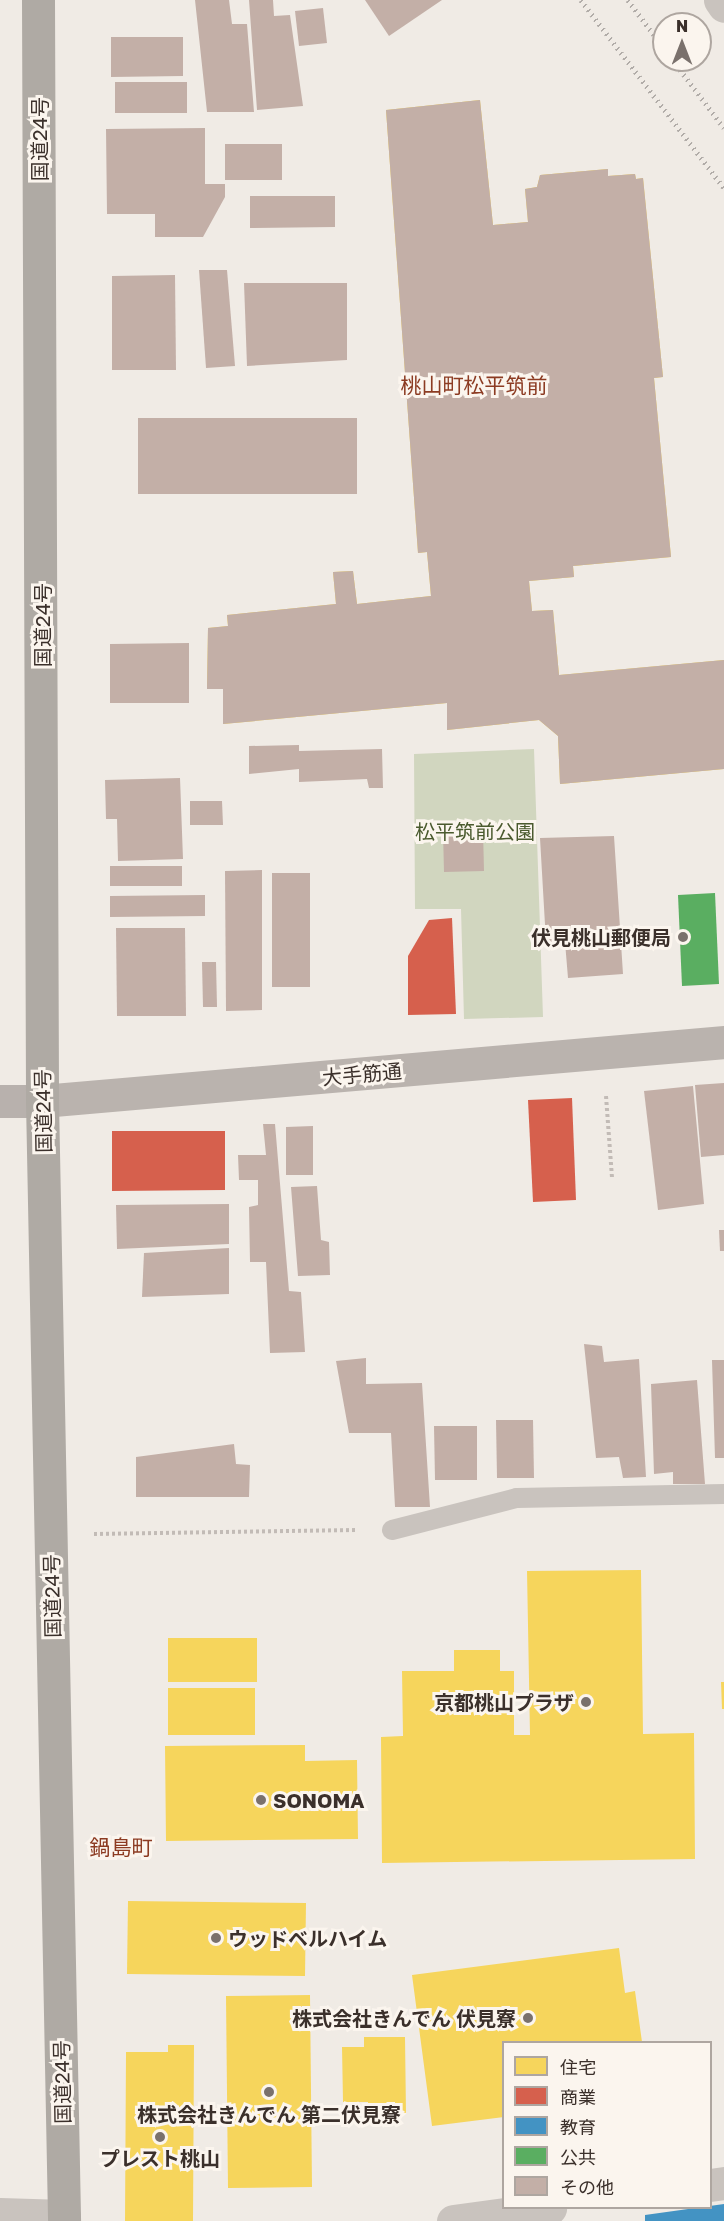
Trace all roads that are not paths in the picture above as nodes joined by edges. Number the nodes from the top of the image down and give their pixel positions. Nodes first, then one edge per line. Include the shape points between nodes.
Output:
1 (38, 0) edge
2 (720, 0) edge
3 (724, 6) edge
4 (724, 1042) edge
5 (0, 1101) edge
6 (42, 1101) junction
7 (724, 1494) edge
8 (393, 1530) road end
9 (543, 2209) edge
10 (0, 2214) edge
11 (64, 2219) edge
12 (453, 2221) edge

1 - 6 highway, 国道24号
2 - 3 street
4 - 6 street, 大手筋通
5 - 6 main road, 大手筋通
6 - 11 highway, 国道24号
7 - 8 lane via 517,1498
9 - 12 street
10 - 11 street

